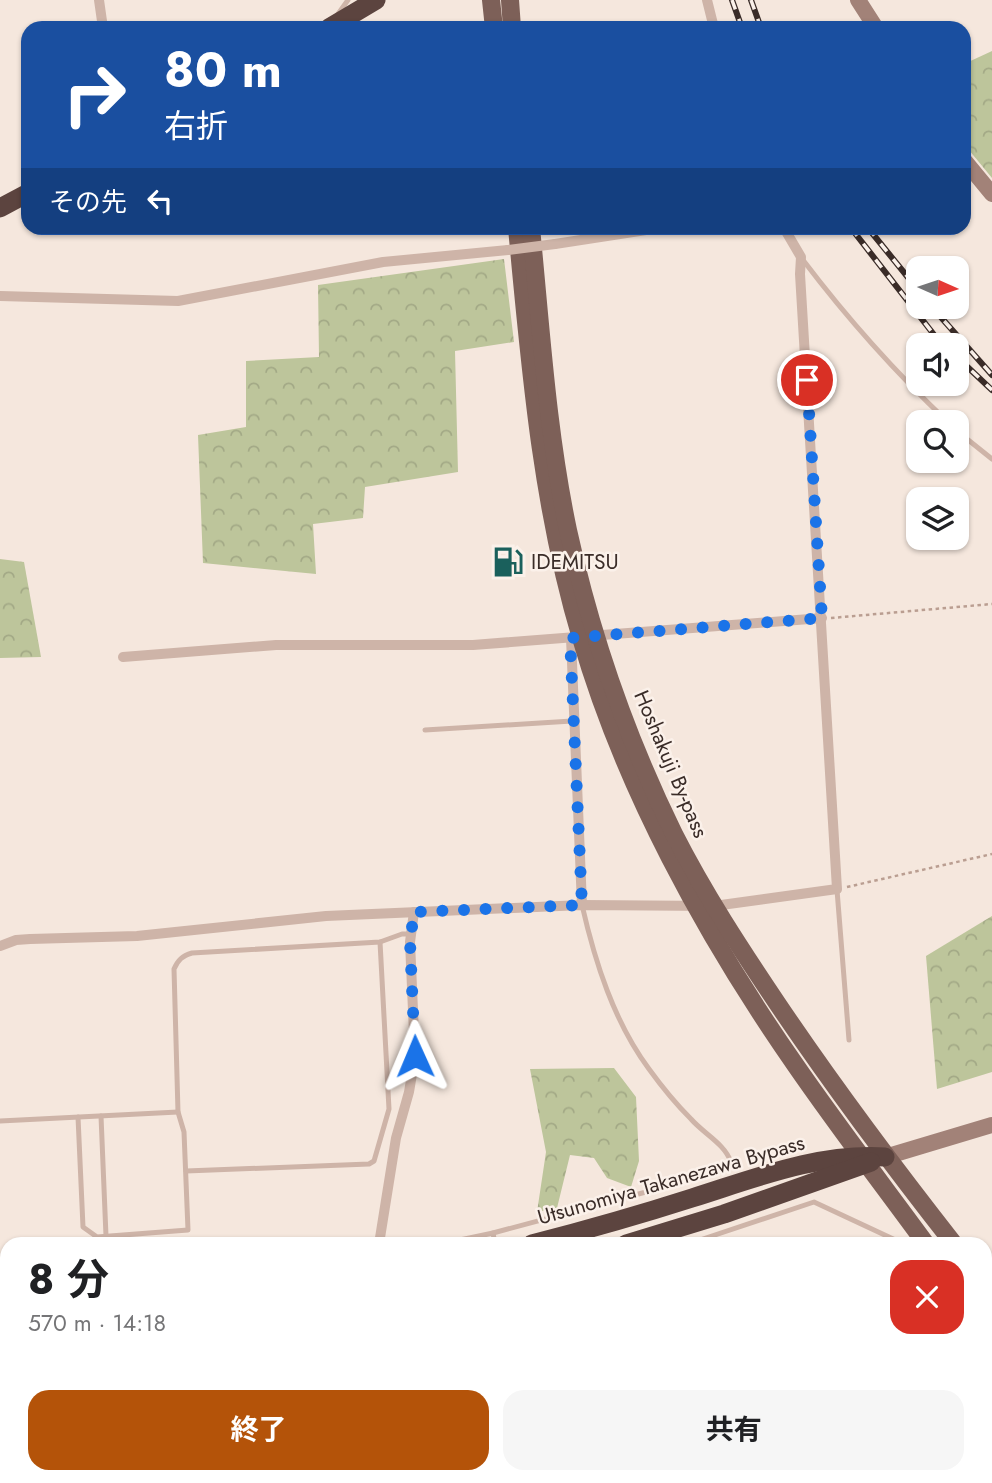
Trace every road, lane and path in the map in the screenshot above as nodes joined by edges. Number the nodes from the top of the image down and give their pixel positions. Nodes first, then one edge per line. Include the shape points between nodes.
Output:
1 (99, 0) edge
2 (491, 0) edge
3 (498, 0) edge
4 (510, 0) edge
5 (706, 0) edge
6 (858, 0) edge
7 (364, 2) edge
8 (102, 21) edge
9 (338, 21) edge
10 (496, 21) edge
11 (497, 21) edge
12 (512, 21) edge
13 (712, 21) edge
14 (872, 21) edge
15 (971, 168) edge
16 (992, 194) edge
17 (21, 197) edge
18 (0, 208) edge
19 (518, 235) edge
20 (532, 235) edge
21 (614, 235) edge
22 (788, 235) edge
23 (801, 257) junction
24 (0, 296) edge
25 (936, 410) edge
26 (969, 441) edge
27 (992, 459) edge
28 (992, 604) edge
29 (822, 618) junction
30 (582, 637) junction
31 (123, 657) dead end
32 (572, 721) junction
33 (425, 730) dead end
34 (992, 854) edge
35 (837, 890) junction
36 (582, 905) junction
37 (695, 906) junction
38 (714, 906) junction
39 (414, 912) junction
40 (411, 934) junction
41 (380, 942) junction
42 (0, 946) edge
43 (849, 1041) dead end
44 (178, 1112) junction
45 (101, 1116) junction
46 (78, 1117) junction
47 (0, 1121) edge
48 (992, 1125) edge
49 (885, 1157) junction
50 (864, 1159) junction
51 (186, 1171) junction
52 (493, 1233) junction
53 (106, 1236) junction
54 (97, 1237) joint
55 (380, 1237) edge
56 (474, 1237) edge
57 (494, 1237) edge
58 (559, 1237) edge
59 (649, 1237) edge
60 (709, 1237) edge
61 (889, 1237) edge
62 (921, 1237) edge
63 (948, 1237) edge

1 - 8 street
2 - 10 main road
3 - 11 main road
4 - 12 main road
5 - 13 street
6 - 14 street
7 - 9 highway
15 - 16 street
17 - 18 highway
19 - 30 main road, Hoshakuji By-pass via 543,472
20 - 30 main road, Hoshakuji By-pass via 554,446
21 - 24 street, bridge via 392,261 178,301
22 - 23 street
23 - 25 lane via 842,312
23 - 29 street
26 - 27 lane
28 - 29 path
29 - 30 street
29 - 35 street
30 - 31 street via 473,645 276,645
30 - 32 street
30 - 37 main road, Hoshakuji By-pass via 613,735
30 - 38 main road, Hoshakuji By-pass via 674,833
32 - 33 lane
32 - 36 street
34 - 35 path
35 - 38 street
35 - 43 lane
36 - 37 street
36 - 39 street
36 - 52 lane via 606,990 648,1068 692,1121 727,1152 731,1162 713,1174
37 - 38 street
37 - 50 main road, Hoshakuji By-pass via 793,1062
38 - 49 main road, Hoshakuji By-pass
39 - 40 street
39 - 42 street via 326,916 137,936 16,940
40 - 41 lane
40 - 55 street via 415,1056
41 - 44 lane via 183,956 174,969
41 - 51 lane via 389,1109 374,1161
44 - 45 lane
44 - 51 lane
45 - 46 lane
45 - 53 lane
46 - 47 lane
46 - 54 lane via 83,1227
48 - 49 street
49 - 50 highway, Utsunomiya Takanezawa Bypass
49 - 63 main road, Hoshakuji By-pass
50 - 58 highway, Utsunomiya Takanezawa Bypass via 811,1161
50 - 59 highway, Utsunomiya Takanezawa Bypass via 724,1214
50 - 62 main road, Hoshakuji By-pass
51 - 53 lane via 188,1230
52 - 56 lane
52 - 57 lane
53 - 54 lane
60 - 61 lane via 814,1202

